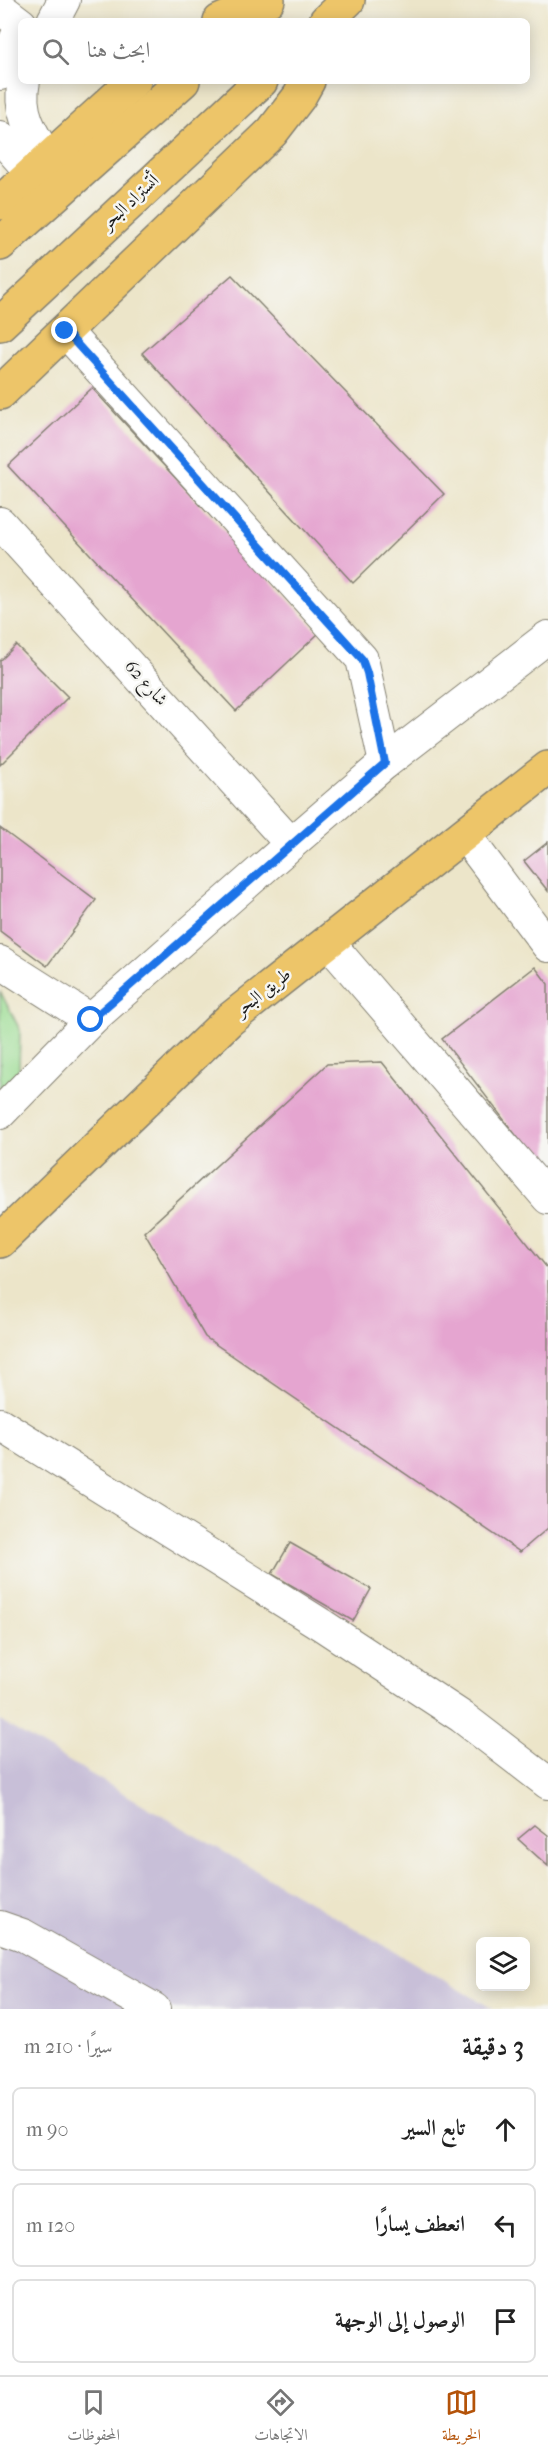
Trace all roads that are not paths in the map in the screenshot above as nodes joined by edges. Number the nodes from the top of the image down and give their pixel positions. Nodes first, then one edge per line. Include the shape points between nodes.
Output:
1 (34, 0) edge
2 (64, 0) edge
3 (268, 0) edge
4 (275, 0) edge
5 (348, 0) edge
6 (354, 0) edge
7 (0, 8) edge
8 (25, 18) edge
9 (55, 18) edge
10 (227, 18) edge
11 (254, 18) edge
12 (329, 18) edge
13 (344, 18) edge
14 (18, 21) edge
15 (18, 33) edge
16 (0, 74) edge
17 (24, 84) edge
18 (131, 84) edge
19 (180, 84) edge
20 (258, 84) edge
21 (306, 84) edge
22 (0, 137) edge
23 (40, 166) junction
24 (0, 204) edge
25 (0, 244) edge
26 (0, 324) edge
27 (65, 331) junction
28 (0, 393) edge
29 (0, 523) edge
30 (548, 637) edge
31 (385, 763) junction
32 (548, 768) edge
33 (464, 834) junction
34 (291, 844) junction
35 (328, 942) junction
36 (548, 946) edge
37 (0, 962) edge
38 (91, 1020) junction
39 (0, 1113) edge
40 (548, 1198) edge
41 (0, 1241) edge
42 (0, 1424) edge
43 (548, 1783) edge
44 (0, 1926) edge
45 (154, 2009) edge

1 - 8 street
2 - 9 street
3 - 10 highway
4 - 11 highway
5 - 12 highway
6 - 13 highway
7 - 14 street
15 - 16 street
17 - 23 street via 22,106
18 - 23 highway
19 - 25 highway
20 - 26 highway, أتستراد البحر
21 - 27 highway via 272,132
22 - 23 street
23 - 24 highway
27 - 28 highway
27 - 31 street via 362,659
29 - 34 street, شارع 62
30 - 31 street
31 - 34 street
32 - 33 highway, طريق البحر
33 - 35 highway, طريق البحر
33 - 36 street
34 - 38 street
35 - 40 street
35 - 41 highway, طريق البحر via 229,1020
37 - 38 street
38 - 39 street
42 - 43 street via 322,1625 462,1717
44 - 45 street

